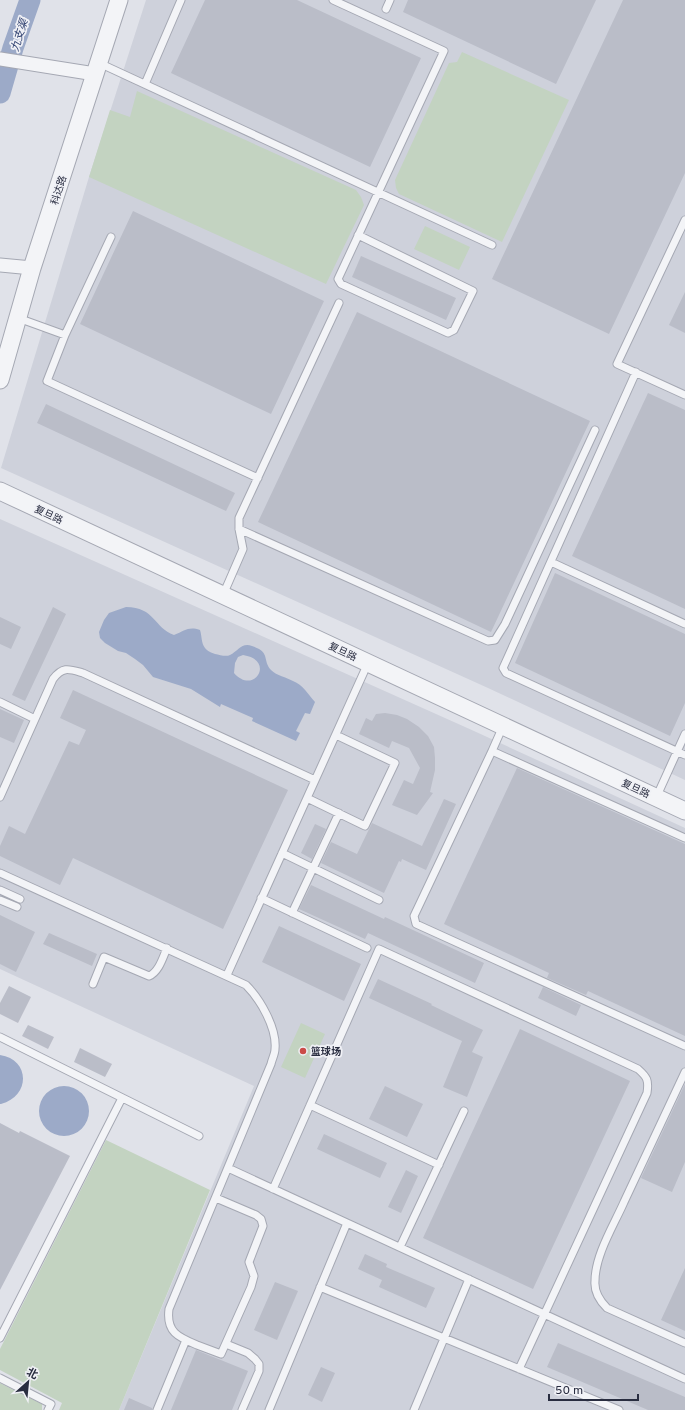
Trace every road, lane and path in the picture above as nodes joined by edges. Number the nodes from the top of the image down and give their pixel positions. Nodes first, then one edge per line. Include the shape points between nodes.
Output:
1 (119, 0) edge
2 (181, 0) edge
3 (333, 0) edge
4 (390, 0) edge
5 (386, 9) dead end
6 (0, 59) edge
7 (97, 69) junction
8 (144, 84) junction
9 (378, 193) junction
10 (685, 220) edge
11 (358, 235) junction
12 (111, 238) dead end
13 (492, 245) dead end
14 (0, 265) edge
15 (32, 268) junction
16 (339, 302) dead end
17 (18, 317) junction
18 (65, 335) junction
19 (636, 372) junction
20 (0, 380) edge
21 (685, 395) edge
22 (595, 430) dead end
23 (258, 478) junction
24 (0, 491) edge
25 (239, 529) junction
26 (550, 562) junction
27 (223, 595) junction
28 (685, 624) edge
29 (368, 663) junction
30 (0, 702) edge
31 (35, 719) junction
32 (503, 726) junction
33 (685, 734) edge
34 (336, 735) junction
35 (492, 751) junction
36 (677, 751) junction
37 (685, 755) edge
38 (315, 780) junction
39 (0, 797) edge
40 (307, 798) junction
41 (656, 798) junction
42 (685, 811) edge
43 (339, 813) junction
44 (685, 838) edge
45 (282, 853) junction
46 (312, 868) junction
47 (0, 873) edge
48 (0, 890) edge
49 (261, 898) junction
50 (20, 899) dead end
51 (0, 900) edge
52 (379, 900) dead end
53 (17, 907) dead end
54 (292, 912) junction
55 (167, 948) junction
56 (368, 948) dead end
57 (227, 975) junction
58 (93, 984) dead end
59 (0, 1037) edge
60 (685, 1046) edge
61 (685, 1072) edge
62 (122, 1098) junction
63 (310, 1105) junction
64 (464, 1111) dead end
65 (199, 1136) dead end
66 (439, 1165) junction
67 (228, 1168) junction
68 (273, 1189) junction
69 (216, 1198) junction
70 (347, 1223) junction
71 (400, 1247) junction
72 (469, 1279) junction
73 (320, 1287) junction
74 (544, 1314) junction
75 (0, 1338) edge
76 (444, 1338) junction
77 (186, 1340) junction
78 (685, 1343) edge
79 (226, 1344) junction
80 (519, 1369) junction
81 (0, 1378) edge
82 (685, 1379) edge
83 (48, 1410) edge
84 (156, 1410) edge
85 (242, 1410) edge
86 (269, 1410) edge
87 (414, 1410) edge
88 (619, 1410) edge

1 - 7 street, 科达路
2 - 8 lane
3 - 9 lane via 444,51
4 - 5 lane
6 - 7 street via 63,69
7 - 8 lane
7 - 15 street, 科达路
8 - 9 lane
9 - 11 lane
9 - 13 lane
10 - 19 lane via 617,364
11 - 11 lane via 338,279 341,284 448,333 454,330 473,291
12 - 18 lane
14 - 15 street
15 - 17 street, 科达路
16 - 23 lane
17 - 18 lane
17 - 20 street, 科达路
18 - 23 lane via 47,381
19 - 21 lane
19 - 26 lane
22 - 25 lane via 506,624 495,640 488,641
23 - 25 lane via 239,518
24 - 27 street, 复旦路
25 - 27 lane via 243,550
26 - 28 lane
26 - 36 lane via 503,668 504,671
27 - 29 street, 复旦路
29 - 32 street, 复旦路
29 - 34 lane
30 - 31 lane
31 - 38 lane via 53,679 58,672 67,668 83,673
31 - 39 lane
32 - 35 lane
32 - 41 street, 复旦路
33 - 36 lane
34 - 38 lane
34 - 43 lane via 395,763 365,826
35 - 44 lane
35 - 60 lane via 414,916 416,924
36 - 37 lane
36 - 41 lane
38 - 40 lane
40 - 43 lane
40 - 45 lane
41 - 42 street, 复旦路
43 - 46 lane
45 - 46 lane
45 - 49 lane
46 - 52 lane
46 - 54 lane
47 - 55 lane
48 - 50 lane
49 - 54 lane
49 - 57 lane
51 - 53 lane
54 - 56 lane
55 - 57 lane
55 - 58 lane via 156,971 149,976 104,957
57 - 67 lane via 246,985 255,994 271,1024 276,1050
59 - 62 lane
61 - 78 lane via 603,1247 595,1289 597,1296 607,1308
62 - 65 lane
62 - 75 lane
63 - 66 lane
63 - 68 lane
63 - 74 lane via 379,949 638,1069 646,1076 647,1093
64 - 66 lane
66 - 71 lane
67 - 68 lane
67 - 69 lane
68 - 70 lane
69 - 77 lane via 169,1309 170,1326 176,1335
69 - 79 lane via 256,1215 261,1219 263,1226 249,1262 254,1276 251,1287
70 - 71 lane
70 - 73 lane
71 - 72 lane
72 - 74 lane
72 - 76 lane
73 - 76 lane
73 - 86 lane
74 - 80 lane
74 - 82 lane
76 - 80 lane
76 - 87 lane
77 - 79 lane via 221,1354
77 - 84 lane
79 - 85 lane via 248,1353 259,1364 259,1371
80 - 88 lane
81 - 83 lane via 51,1404

